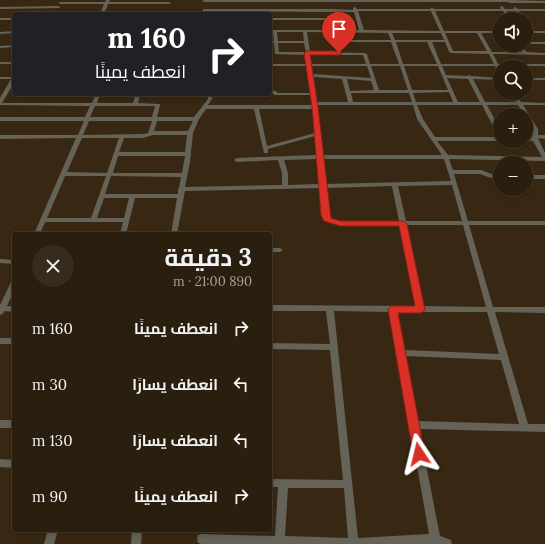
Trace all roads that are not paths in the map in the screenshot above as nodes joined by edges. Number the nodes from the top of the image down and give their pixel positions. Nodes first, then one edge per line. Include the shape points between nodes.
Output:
1 (204, 1) edge
2 (279, 1) junction
3 (315, 1) edge
4 (354, 1) edge
5 (389, 1) edge
6 (429, 1) edge
7 (465, 1) edge
8 (480, 1) edge
9 (496, 1) junction
10 (509, 1) edge
11 (108, 2) edge
12 (169, 2) edge
13 (545, 2) edge
14 (60, 3) edge
15 (28, 7) junction
16 (0, 8) edge
17 (280, 10) junction
18 (317, 10) junction
19 (336, 10) junction
20 (432, 10) junction
21 (504, 10) junction
22 (517, 10) junction
23 (545, 10) edge
24 (356, 11) junction
25 (24, 12) edge
26 (55, 12) edge
27 (103, 12) edge
28 (165, 12) edge
29 (204, 12) edge
30 (244, 12) edge
31 (0, 19) edge
32 (12, 19) edge
33 (272, 19) edge
34 (281, 19) junction
35 (320, 19) junction
36 (272, 31) edge
37 (282, 31) junction
38 (441, 31) junction
39 (0, 32) edge
40 (12, 32) edge
41 (304, 32) junction
42 (335, 32) junction
43 (362, 32) junction
44 (390, 32) junction
45 (478, 32) junction
46 (493, 32) edge
47 (533, 32) edge
48 (545, 32) edge
49 (337, 41) junction
50 (446, 41) junction
51 (273, 42) edge
52 (306, 42) junction
53 (394, 42) junction
54 (429, 42) junction
55 (533, 43) edge
56 (545, 43) edge
57 (12, 46) edge
58 (0, 47) edge
59 (307, 53) junction
60 (339, 53) junction
61 (491, 54) junction
62 (526, 54) joint
63 (545, 54) edge
64 (494, 60) edge
65 (0, 63) edge
66 (12, 63) edge
67 (368, 64) junction
68 (272, 65) edge
69 (309, 65) junction
70 (402, 65) junction
71 (533, 65) edge
72 (545, 65) edge
73 (439, 66) junction
74 (493, 66) edge
75 (311, 75) junction
76 (444, 76) junction
77 (469, 76) junction
78 (0, 78) edge
79 (344, 78) junction
80 (493, 78) edge
81 (12, 79) edge
82 (533, 79) edge
83 (545, 79) edge
84 (373, 80) junction
85 (12, 82) edge
86 (7, 91) junction
87 (12, 91) edge
88 (377, 91) junction
89 (411, 91) junction
90 (450, 91) junction
91 (272, 92) edge
92 (348, 92) junction
93 (313, 94) junction
94 (97, 96) edge
95 (137, 96) edge
96 (210, 96) edge
97 (2, 97) edge
98 (518, 100) edge
99 (0, 103) edge
100 (351, 103) junction
101 (415, 103) junction
102 (456, 103) junction
103 (93, 104) junction
104 (135, 104) junction
105 (484, 104) junction
106 (545, 104) edge
107 (521, 105) junction
108 (315, 106) junction
109 (205, 107) junction
110 (256, 107) junction
111 (275, 107) junction
112 (0, 119) edge
113 (87, 119) junction
114 (155, 119) junction
115 (196, 119) junction
116 (493, 121) edge
117 (190, 133) junction
118 (151, 134) junction
119 (318, 134) junction
120 (80, 136) junction
121 (122, 136) junction
122 (0, 137) edge
123 (545, 137) edge
124 (535, 138) junction
125 (435, 139) junction
126 (493, 139) edge
127 (265, 148) junction
128 (116, 154) junction
129 (187, 154) junction
130 (321, 157) junction
131 (446, 157) junction
132 (267, 158) junction
133 (280, 158) junction
134 (545, 159) edge
135 (237, 160) dead end
136 (451, 172) junction
137 (63, 174) junction
138 (108, 175) junction
139 (184, 176) junction
140 (493, 177) edge
141 (533, 177) edge
142 (545, 177) edge
143 (455, 183) junction
144 (395, 184) junction
145 (322, 185) junction
146 (285, 186) junction
147 (181, 189) junction
148 (101, 196) junction
149 (132, 196) junction
150 (180, 196) junction
151 (94, 219) junction
152 (43, 220) junction
153 (126, 220) junction
154 (545, 223) edge
155 (403, 224) junction
156 (465, 224) junction
157 (38, 232) edge
158 (123, 232) edge
159 (174, 232) edge
160 (272, 250) edge
161 (280, 250) dead end
162 (0, 261) edge
163 (12, 262) edge
164 (12, 288) edge
165 (272, 308) edge
166 (330, 308) junction
167 (12, 309) edge
168 (392, 309) junction
169 (1, 310) edge
170 (420, 310) junction
171 (545, 310) edge
172 (491, 311) junction
173 (0, 341) edge
174 (12, 341) edge
175 (272, 346) edge
176 (334, 347) junction
177 (400, 353) junction
178 (504, 357) junction
179 (0, 424) edge
180 (12, 424) edge
181 (414, 426) junction
182 (524, 427) junction
183 (545, 428) edge
184 (0, 463) edge
185 (12, 464) edge
186 (272, 484) edge
187 (283, 484) junction
188 (348, 484) junction
189 (52, 532) edge
190 (137, 532) edge
191 (202, 539) dead end
192 (280, 540) junction
193 (435, 542) edge
194 (354, 543) edge
195 (49, 544) edge
196 (136, 544) edge
197 (447, 544) edge

1 - 2 street
1 - 29 street
2 - 3 street
2 - 17 street
3 - 4 street
4 - 5 street
4 - 24 street
5 - 6 street
6 - 7 street
6 - 20 street
7 - 8 street
8 - 9 street
9 - 10 street
9 - 21 street
10 - 13 street
10 - 22 street
11 - 12 street
11 - 14 street
11 - 27 street
12 - 28 street
14 - 15 street
14 - 26 street
15 - 16 street
15 - 25 street
17 - 18 street
17 - 30 street
18 - 19 street
18 - 35 street
19 - 24 street
19 - 35 street via 339,19
20 - 21 street
20 - 24 street
20 - 38 street
21 - 22 street
22 - 23 street
24 - 43 street
29 - 30 street
31 - 32 street
33 - 34 street
34 - 35 street
34 - 37 street
36 - 37 street
36 - 51 street
37 - 41 street
38 - 44 street
38 - 45 street
38 - 50 street
39 - 40 street
41 - 42 street
41 - 52 street
42 - 43 street
42 - 49 street
43 - 44 street
44 - 53 street
45 - 46 street
45 - 61 street
47 - 48 street
49 - 53 street
49 - 60 street
50 - 54 street
50 - 61 street via 451,52
51 - 52 street
51 - 59 street via 277,53
52 - 59 street
53 - 54 street
53 - 70 street
54 - 73 street
55 - 56 street
57 - 58 street
59 - 60 street
59 - 69 street
60 - 67 street via 364,53
61 - 62 street
61 - 64 street
62 - 63 street
65 - 66 street
67 - 69 street
67 - 70 street
67 - 84 street
68 - 69 street
69 - 75 street
70 - 73 street
70 - 89 street
71 - 72 street
73 - 74 street
73 - 76 street
75 - 79 street
75 - 93 street
76 - 77 street
76 - 90 street
77 - 80 street
77 - 105 street
78 - 81 street
79 - 84 street
79 - 92 street
82 - 83 street
84 - 88 street
85 - 86 street
86 - 87 street
86 - 97 street
88 - 89 street
88 - 92 street
89 - 90 street
89 - 101 street
90 - 102 street
91 - 93 street
91 - 111 street
92 - 100 street
93 - 108 street
94 - 103 street
95 - 104 street
96 - 109 street
97 - 99 street
98 - 107 street
99 - 103 street
100 - 101 street
100 - 108 street
101 - 102 street
101 - 125 street via 420,119
102 - 105 street
103 - 104 street
103 - 113 street
104 - 114 street via 159,105
105 - 107 street
105 - 116 street
106 - 107 street
107 - 124 street via 534,129
108 - 111 street
108 - 119 street
109 - 110 street
109 - 115 street
110 - 111 street
110 - 127 street
112 - 113 street
113 - 114 street
113 - 120 street
114 - 115 street
114 - 118 street
115 - 117 street
117 - 118 street
117 - 129 street
118 - 121 street
119 - 127 street
119 - 130 street
120 - 121 street
120 - 122 street
120 - 137 street
121 - 128 street
123 - 124 street
124 - 134 street
125 - 126 street
125 - 131 street
127 - 132 street
128 - 129 street
128 - 138 street
129 - 139 street
130 - 131 street
130 - 133 street
130 - 145 street
131 - 134 street
131 - 136 street
132 - 133 street
132 - 135 street
133 - 146 street via 285,174
136 - 140 street via 481,172
136 - 143 street
137 - 138 street
137 - 152 street
138 - 139 street
138 - 148 street
139 - 147 street
141 - 142 street
143 - 144 street
143 - 156 street
144 - 145 street
144 - 155 street
145 - 146 street
145 - 155 street via 325,215 333,222
146 - 147 street
147 - 150 street
148 - 149 street
148 - 151 street
149 - 150 street
149 - 153 street
150 - 159 street
151 - 152 street
151 - 153 street
152 - 157 street
153 - 158 street
154 - 156 street
155 - 156 street
155 - 170 street
156 - 172 street
160 - 161 street
162 - 163 street
164 - 169 street
165 - 166 street
166 - 168 street
166 - 176 street
167 - 169 street
168 - 170 street
168 - 177 street
170 - 172 street
171 - 172 street
172 - 178 street
173 - 174 street
175 - 176 street
176 - 188 street
177 - 178 street
177 - 181 street
178 - 182 street
179 - 180 street
181 - 182 street
181 - 193 street
182 - 183 street
184 - 185 street
186 - 187 street
187 - 188 street
187 - 192 street
188 - 194 street
189 - 195 street
190 - 196 street
191 - 192 street
192 - 194 street
193 - 194 street
193 - 197 street

